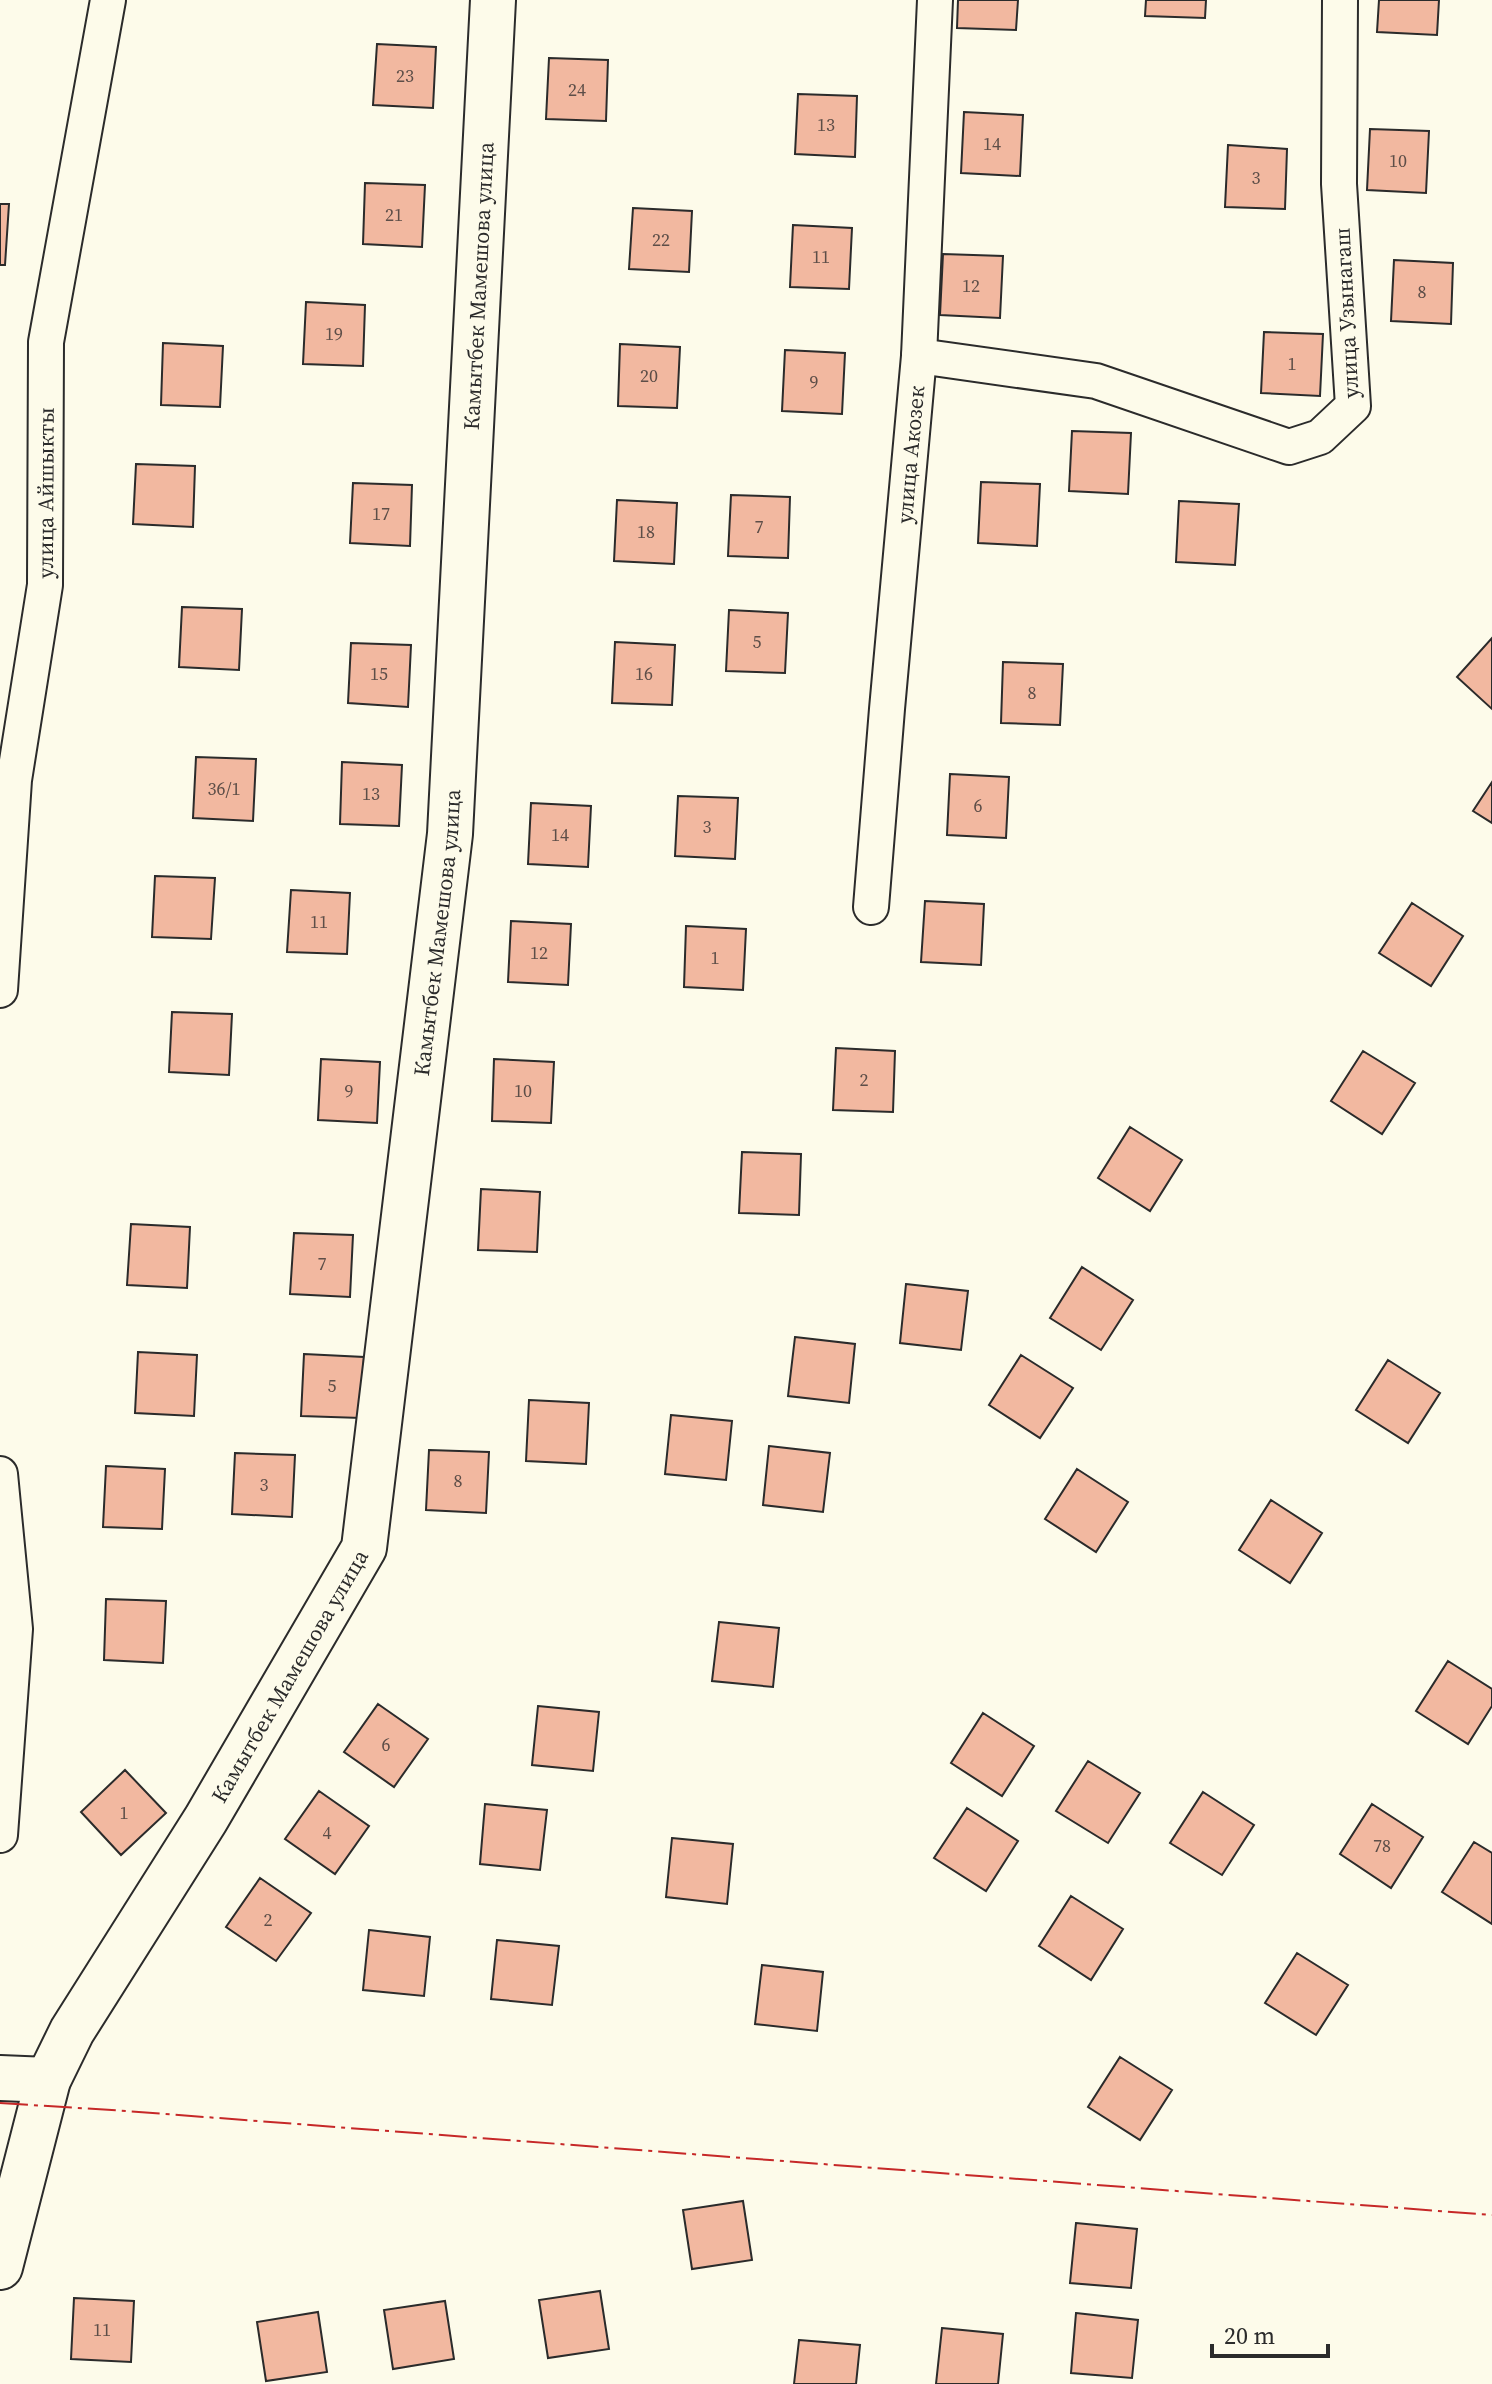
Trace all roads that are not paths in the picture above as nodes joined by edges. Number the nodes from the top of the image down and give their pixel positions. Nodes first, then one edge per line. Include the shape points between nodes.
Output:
1 (108, 0) edge
2 (493, 0) edge
3 (935, 0) edge
4 (1340, 0) edge
5 (919, 356) junction
6 (871, 907) dead end
7 (0, 990) edge
8 (0, 1474) edge
9 (0, 1835) edge
10 (0, 2078) edge
11 (48, 2080) junction
12 (0, 2267) edge

1 - 7 street, улица Айшыкты via 46,342 45,585 14,780
2 - 11 street, Камытбек Мамешова улица via 450,834 364,1548 206,1819 72,2031
3 - 5 street, улица Акозек
4 - 5 street, улица Узынагаш via 1339,184 1353,406 1320,437 1289,447 1096,381
5 - 6 street, улица Акозек
8 - 9 street via 15,1629
10 - 11 street
11 - 12 street, Камытбек Мамешова улица

